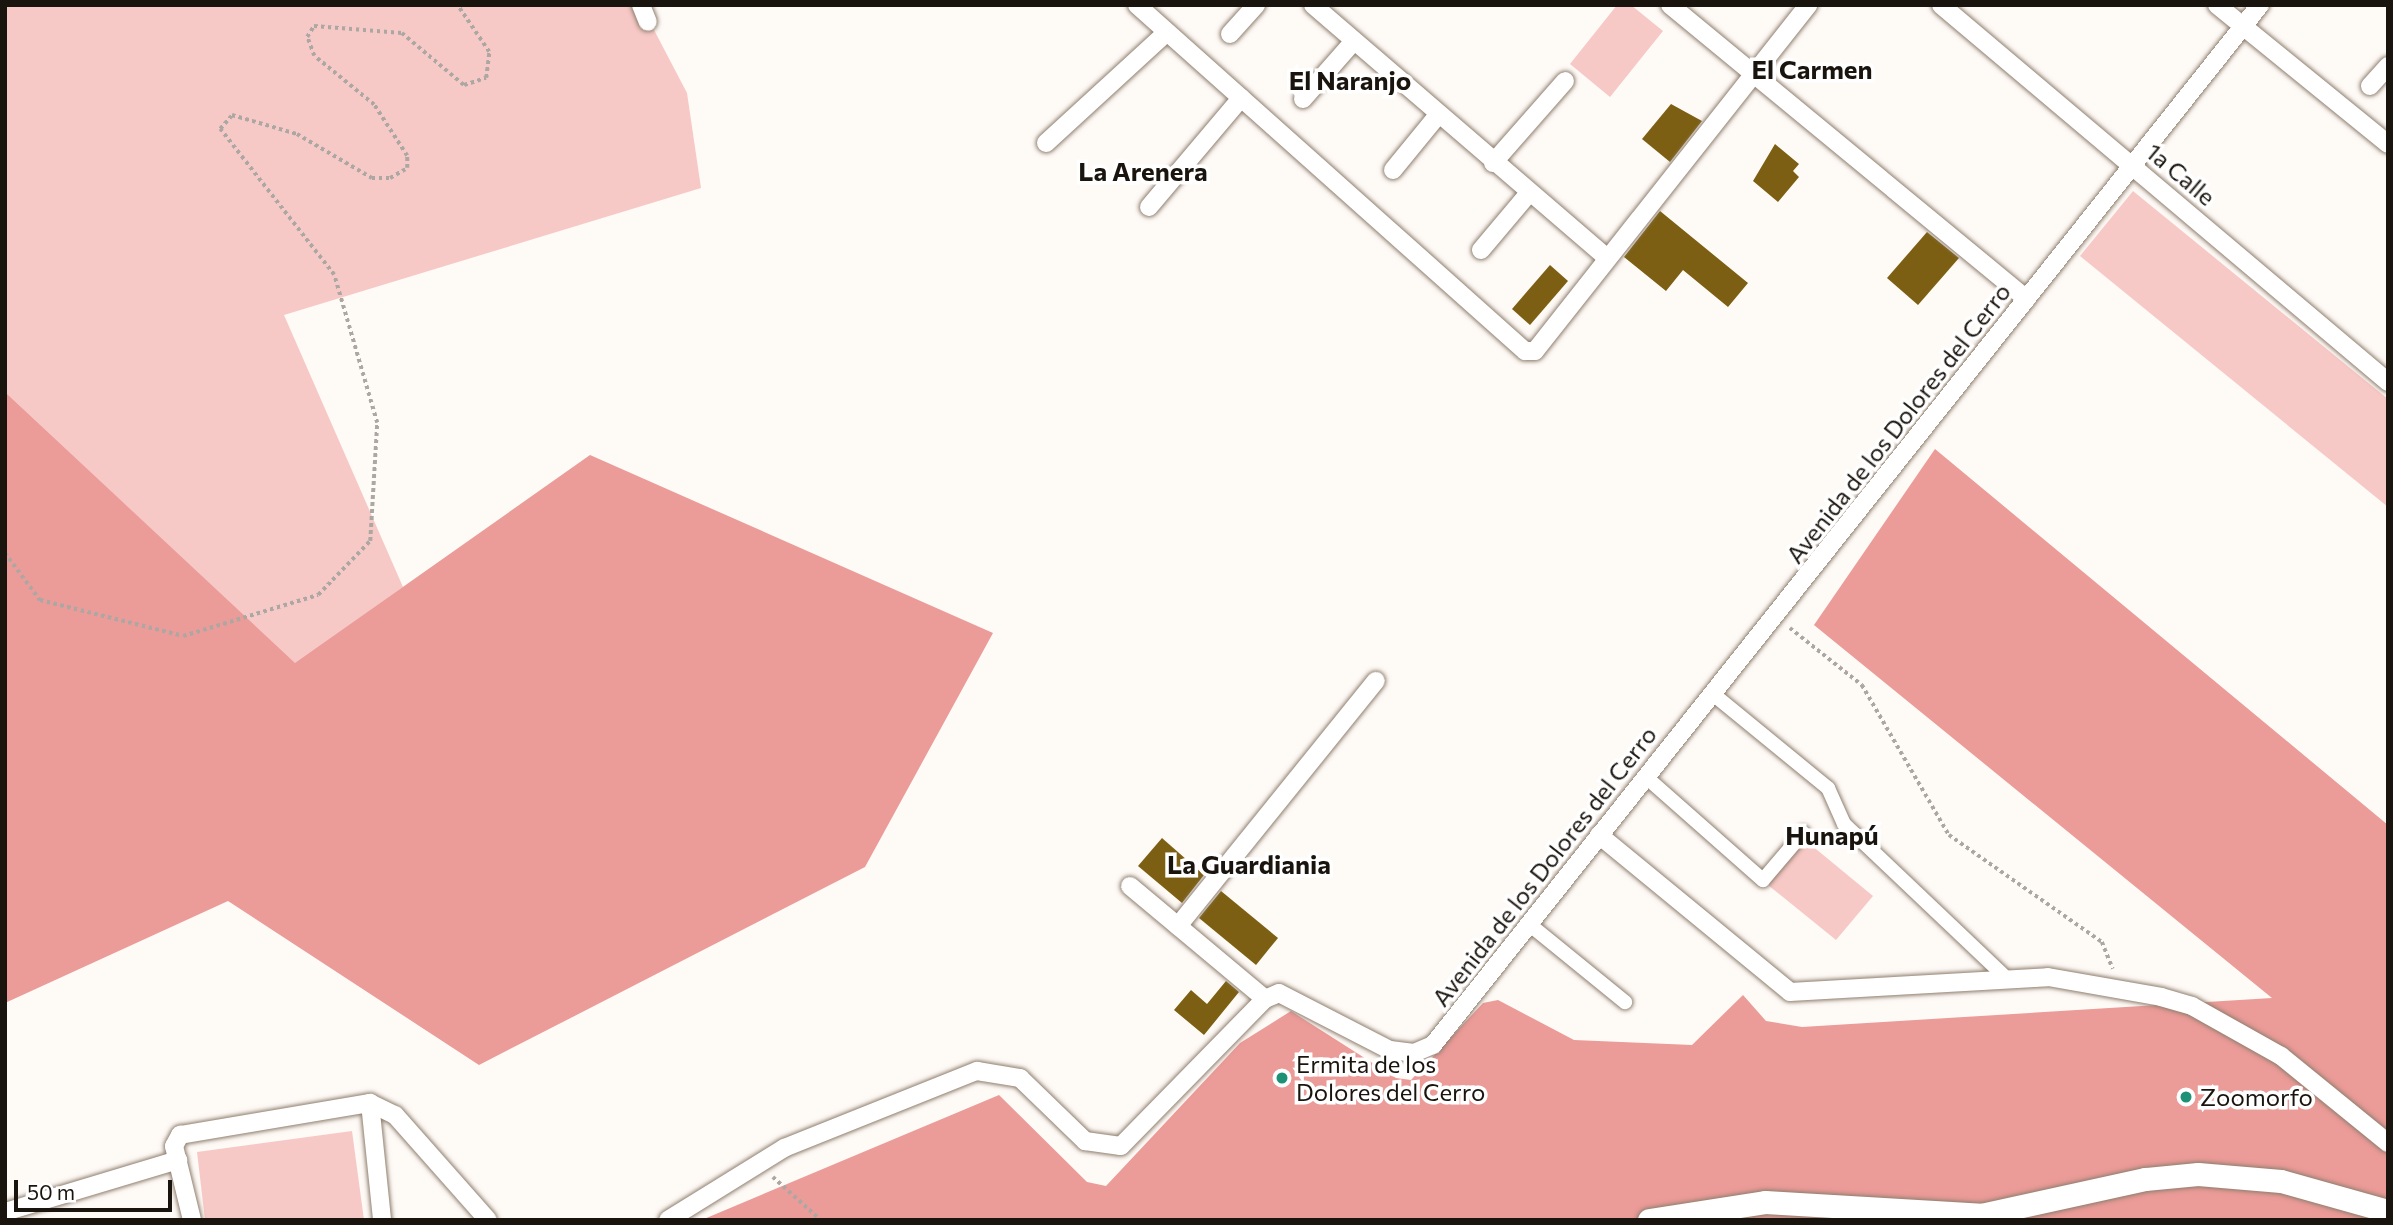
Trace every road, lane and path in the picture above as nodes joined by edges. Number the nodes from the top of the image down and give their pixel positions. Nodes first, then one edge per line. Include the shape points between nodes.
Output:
1 (457, 5) edge
2 (1136, 5) edge
3 (1256, 5) edge
4 (1313, 5) edge
5 (1670, 5) edge
6 (1808, 5) edge
7 (1941, 5) edge
8 (2217, 5) edge
9 (2260, 5) edge
10 (2243, 27) junction
11 (1167, 32) junction
12 (1230, 34) dead end
13 (1354, 41) junction
14 (2388, 66) edge
15 (1753, 75) junction
16 (1566, 81) dead end
17 (2370, 86) dead end
18 (1241, 98) junction
19 (1303, 99) dead end
20 (1438, 115) junction
21 (1046, 143) dead end
22 (2388, 145) edge
23 (1493, 163) junction
24 (2134, 166) junction
25 (1393, 170) dead end
26 (1529, 193) junction
27 (1149, 207) dead end
28 (1481, 250) dead end
29 (1606, 257) junction
30 (2027, 299) junction
31 (2388, 383) edge
32 (5, 553) edge
33 (1776, 617) junction
34 (1376, 681) dead end
35 (1713, 694) junction
36 (1646, 777) junction
37 (1803, 834) dead end
38 (1599, 835) junction
39 (1130, 887) dead end
40 (1529, 924) junction
41 (1178, 926) junction
42 (2006, 978) junction
43 (2120, 988) junction
44 (1265, 999) junction
45 (1625, 1002) dead end
46 (370, 1103) junction
47 (2388, 1143) edge
48 (178, 1160) junction
49 (758, 1164) junction
50 (2388, 1211) edge
51 (5, 1212) edge
52 (192, 1220) edge
53 (382, 1220) edge
54 (488, 1220) edge
55 (668, 1220) edge
56 (821, 1220) edge
57 (1649, 1220) edge

1 - 32 path via 489,52 486,78 464,85 402,33 314,26 307,37 314,55 374,105 407,156 407,168 390,178 372,178 297,134 232,115 220,130 334,275 377,423 370,541 318,595 183,636 40,600
2 - 11 street
3 - 12 street
4 - 13 street
5 - 15 street
6 - 15 street
7 - 24 street, 1a Calle
8 - 10 street
9 - 10 street, Avenida de los Dolores del Cerro
10 - 22 street
10 - 24 street, Avenida de los Dolores del Cerro
11 - 18 street
11 - 21 street
13 - 19 street
13 - 20 street
14 - 17 street
15 - 29 street
15 - 30 street
16 - 23 street
18 - 27 street
18 - 29 street via 1525,351 1542,346
20 - 23 street
20 - 25 street
23 - 26 street
24 - 30 street, Avenida de los Dolores del Cerro
24 - 31 street, 1a Calle
26 - 28 street
26 - 29 street
30 - 33 street, Avenida de los Dolores del Cerro
33 - 35 street, Avenida de los Dolores del Cerro
33 - 43 path via 1862,685 1949,835 2102,942
34 - 41 street
35 - 36 street, Avenida de los Dolores del Cerro
35 - 42 street via 1828,788 1844,824
36 - 37 street via 1763,880
36 - 38 street, Avenida de los Dolores del Cerro
38 - 40 street, Avenida de los Dolores del Cerro
38 - 42 street via 1790,992
39 - 41 street
40 - 44 street, Avenida de los Dolores del Cerro via 1439,1038 1414,1054 1390,1051 1290,994
40 - 45 street
41 - 44 street
42 - 43 street
43 - 47 street via 2192,1006 2239,1030 2281,1056
44 - 49 street via 1121,1146 1085,1141 1020,1077 987,1069 784,1148
46 - 48 street via 186,1132 174,1146
46 - 53 street
46 - 54 street via 395,1115
48 - 51 street
48 - 52 street
49 - 55 street
49 - 56 path
50 - 57 street via 2281,1181 2198,1174 2134,1181 1981,1215 1765,1202

